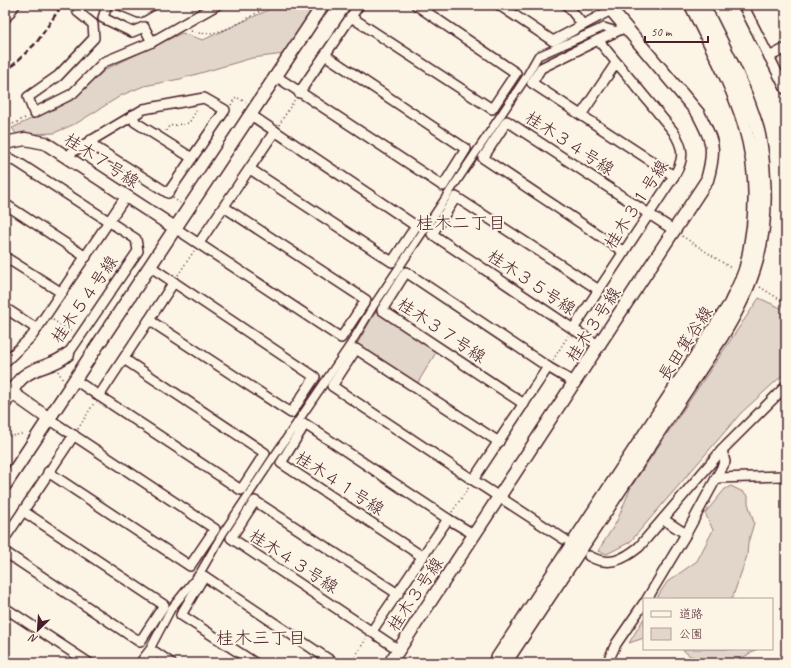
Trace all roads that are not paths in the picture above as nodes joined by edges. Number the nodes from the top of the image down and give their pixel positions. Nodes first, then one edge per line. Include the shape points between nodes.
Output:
1 (15, 5) edge
2 (80, 5) edge
3 (107, 5) edge
4 (120, 5) edge
5 (153, 5) edge
6 (323, 5) edge
7 (359, 5) edge
8 (416, 5) edge
9 (499, 5) edge
10 (567, 5) edge
11 (743, 5) edge
12 (212, 6) edge
13 (698, 7) edge
14 (139, 9) edge
15 (607, 10) edge
16 (6, 16) edge
17 (351, 17) junction
18 (583, 25) junction
19 (604, 27) junction
20 (621, 29) junction
21 (598, 40) junction
22 (152, 42) junction
23 (786, 48) edge
24 (325, 55) junction
25 (769, 57) junction
26 (616, 63) junction
27 (277, 77) junction
28 (786, 90) edge
29 (299, 93) junction
30 (254, 111) junction
31 (133, 115) junction
32 (581, 115) junction
33 (275, 131) junction
34 (91, 140) junction
35 (5, 143) edge
36 (68, 157) junction
37 (192, 158) junction
38 (5, 160) edge
39 (250, 169) junction
40 (674, 176) junction
41 (126, 196) junction
42 (5, 204) edge
43 (224, 207) junction
44 (649, 214) junction
45 (110, 222) junction
46 (175, 228) junction
47 (675, 231) junction
48 (199, 243) junction
49 (624, 252) junction
50 (5, 257) edge
51 (86, 258) junction
52 (150, 267) junction
53 (174, 282) junction
54 (599, 290) junction
55 (62, 293) junction
56 (5, 308) edge
57 (149, 320) junction
58 (574, 328) junction
59 (37, 329) junction
60 (600, 346) junction
61 (68, 354) joint
62 (124, 358) junction
63 (5, 361) edge
64 (548, 367) junction
65 (74, 383) junction
66 (575, 383) junction
67 (786, 386) edge
68 (11, 392) junction
69 (99, 396) junction
70 (5, 403) edge
71 (524, 404) junction
72 (50, 418) junction
73 (74, 435) junction
74 (499, 442) junction
75 (722, 450) junction
76 (48, 472) junction
77 (786, 476) edge
78 (716, 478) junction
79 (473, 480) junction
80 (5, 484) edge
81 (499, 498) junction
82 (23, 511) junction
83 (448, 519) junction
84 (663, 519) junction
85 (686, 534) junction
86 (475, 535) junction
87 (5, 538) edge
88 (564, 539) dead end
89 (5, 552) edge
90 (590, 556) dead end
91 (423, 557) junction
92 (398, 594) junction
93 (648, 598) edge
94 (643, 604) edge
95 (5, 608) edge
96 (372, 631) junction
97 (399, 650) junction
98 (5, 661) edge
99 (8, 663) edge
100 (89, 663) edge
101 (139, 663) edge
102 (148, 663) edge
103 (171, 663) edge
104 (255, 663) edge
105 (334, 663) edge
106 (390, 663) edge
107 (494, 663) edge
108 (505, 663) edge
109 (607, 663) edge

1 - 16 street
2 - 22 street via 78,12 94,24 94,38 58,76 28,97 34,113 72,94 104,62
3 - 22 street via 103,18 132,32 144,26
4 - 14 street
5 - 14 street
6 - 27 street
7 - 17 street
8 - 17 street via 516,73 492,109
9 - 18 street via 553,40
10 - 18 street
11 - 25 street
12 - 22 street
13 - 107 street, 長田箕谷線 via 747,131 753,160 755,204 745,270 730,304
13 - 108 street, 長田箕谷線 via 739,78 758,128 766,204 754,272 740,308 721,338
15 - 18 street
15 - 19 street
15 - 20 street, 桂木３号線
17 - 24 street
19 - 20 street
19 - 101 street via 538,56 350,345 223,533 200,573 172,609 150,649
20 - 21 street
20 - 47 street, 桂木３号線 via 698,113 713,147 707,180
21 - 26 street, 桂木３１号線
21 - 32 street via 541,68 532,84
23 - 25 street
24 - 29 street
24 - 29 street via 466,149 443,186
25 - 28 street
26 - 32 street
26 - 40 street, 桂木３１号線 via 679,141 681,165
27 - 29 street
27 - 30 street
30 - 33 street
30 - 46 street
31 - 34 street
31 - 37 street via 135,122
31 - 37 street via 144,109 204,98 225,110
32 - 40 street
33 - 39 street
33 - 39 street via 416,226 392,262
34 - 36 street
34 - 37 street via 95,147 168,192
35 - 36 street, 桂木７号線 via 25,139 45,143
36 - 41 street, 桂木７号線
38 - 45 street, 桂木５４号線 via 20,163
39 - 43 street
40 - 44 street, 桂木３１号線
41 - 45 street
41 - 46 street, 桂木７号線
42 - 51 street
43 - 48 street
43 - 48 street via 366,300 341,338
44 - 47 street, 桂木３４号線
44 - 49 street, 桂木３１号線
44 - 49 street, 桂木３４号線 via 507,121 483,158
45 - 51 street
45 - 61 street, 桂木５４号線 via 136,239 138,251
46 - 48 street
46 - 52 street
47 - 60 street, 桂木３号線
49 - 54 street, 桂木３１号線
50 - 55 street
51 - 55 street
52 - 53 street
52 - 65 street
53 - 57 street
53 - 57 street via 315,376 291,413
54 - 58 street, 桂木３１号線
54 - 58 street, 桂木３５号線 via 456,197 432,234
55 - 59 street
56 - 59 street
57 - 62 street
58 - 60 street
59 - 63 street
60 - 66 street, 桂木３号線
61 - 68 street, 桂木５４号線 via 55,364 28,373
62 - 69 street
62 - 69 street via 265,453 241,490
64 - 66 street
64 - 71 street
64 - 71 street, 桂木３７号線 via 406,272 382,310
65 - 69 street
65 - 72 street
66 - 81 street, 桂木３号線
67 - 75 street
68 - 70 street, 桂木５４号線
68 - 72 street
71 - 74 street
72 - 73 street
72 - 80 street
73 - 76 street
73 - 76 street via 215,529 190,566
74 - 79 street
74 - 79 street via 356,349 332,386
75 - 78 street via 725,462
75 - 84 street
76 - 82 street
77 - 78 street
78 - 85 street
79 - 81 street
81 - 86 street, 桂木３号線
81 - 88 street
82 - 87 street
82 - 89 street via 164,605 140,642
83 - 86 street
83 - 91 street
83 - 91 street, 桂木４１号線 via 305,424 281,463
84 - 85 street
84 - 90 street via 626,558 610,562 596,560
85 - 93 street
86 - 97 street, 桂木３号線
91 - 92 street
92 - 96 street
92 - 96 street, 桂木４３号線 via 255,501 231,538
94 - 109 street via 616,644
95 - 100 street
96 - 97 street, 桂木４３号線
97 - 106 street, 桂木３号線
98 - 99 street
102 - 103 street via 154,652
104 - 105 street via 181,615 204,576

